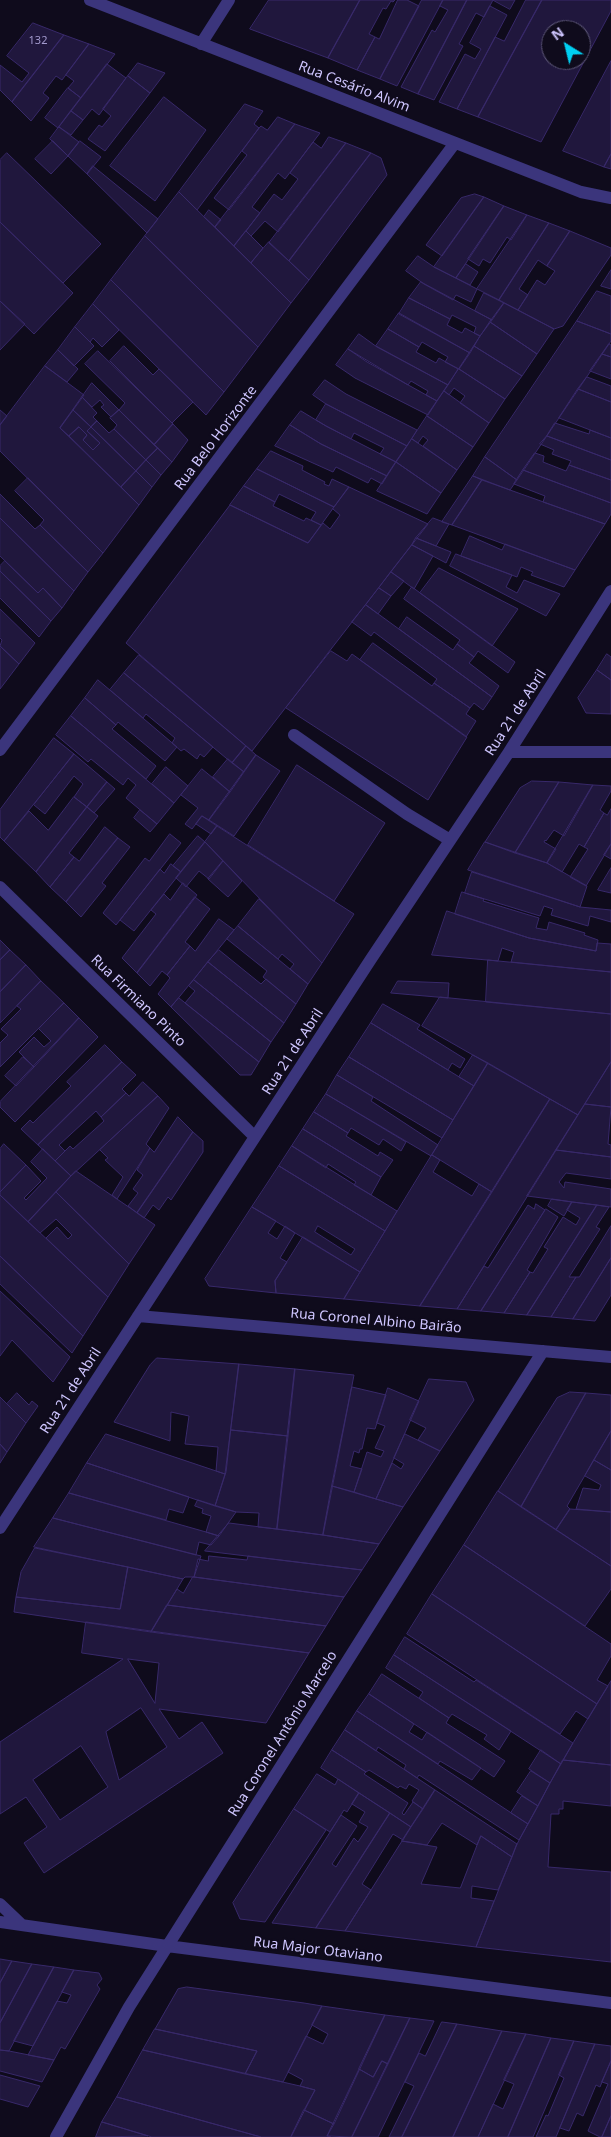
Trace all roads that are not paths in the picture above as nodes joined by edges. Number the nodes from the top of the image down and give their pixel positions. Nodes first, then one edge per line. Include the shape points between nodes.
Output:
1 (90, 0) edge
2 (229, 0) edge
3 (201, 44) junction
4 (455, 143) junction
5 (610, 200) edge
6 (611, 592) edge
7 (294, 735) dead end
8 (0, 750) edge
9 (509, 752) junction
10 (611, 752) edge
11 (450, 840) junction
12 (0, 887) edge
13 (256, 1137) junction
14 (138, 1316) junction
15 (543, 1351) junction
16 (611, 1357) edge
17 (0, 1528) edge
18 (0, 1904) edge
19 (0, 1922) edge
20 (21, 1924) junction
21 (167, 1946) junction
22 (611, 2003) edge
23 (56, 2137) edge

1 - 3 street, Rua Cesário Alvim
2 - 3 street
3 - 4 street, Rua Cesário Alvim
4 - 5 street, Rua Cesário Alvim via 581,192
4 - 8 street, Rua Belo Horizonte
6 - 9 street, Rua 21 de Abril
7 - 11 street
9 - 10 street
9 - 11 street, Rua 21 de Abril
11 - 13 street, Rua 21 de Abril
12 - 13 street, Rua Firmiano Pinto
13 - 14 street, Rua 21 de Abril
14 - 15 street, Rua Coronel Albino Bairão
14 - 17 street, Rua 21 de Abril
15 - 16 street, Rua Coronel Albino Bairão
15 - 21 street, Rua Coronel Antônio Marcelo
18 - 20 street
19 - 20 street, Rua Major Otaviano
20 - 21 street, Rua Major Otaviano
21 - 22 street, Rua Major Otaviano
21 - 23 street, Rua Coronel Antônio Marcelo

